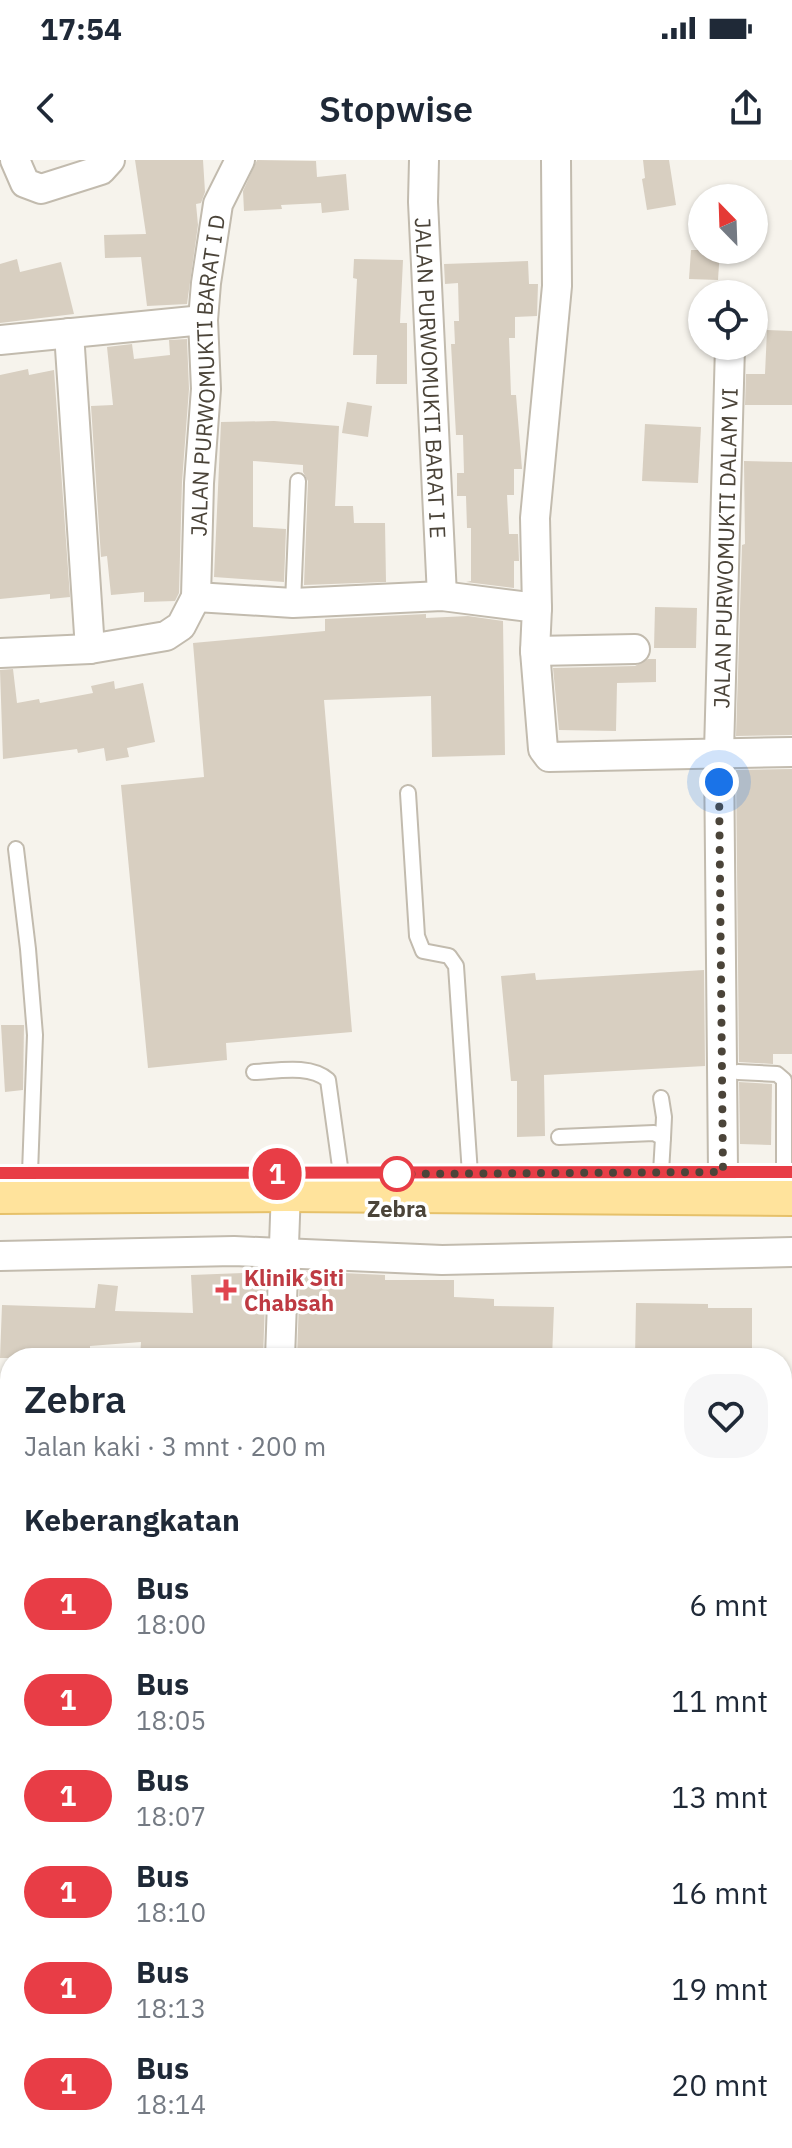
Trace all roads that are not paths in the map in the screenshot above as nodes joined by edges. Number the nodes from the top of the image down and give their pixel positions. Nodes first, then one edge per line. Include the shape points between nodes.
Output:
1 (15, 160) edge
2 (110, 160) edge
3 (240, 160) edge
4 (424, 160) edge
5 (556, 160) edge
6 (203, 320) junction
7 (69, 333) junction
8 (0, 340) edge
9 (730, 360) edge
10 (298, 481) dead end
11 (442, 596) junction
12 (196, 597) junction
13 (293, 603) junction
14 (537, 608) junction
15 (90, 649) junction
16 (635, 649) dead end
17 (535, 651) junction
18 (0, 653) edge
19 (719, 752) junction
20 (792, 752) edge
21 (408, 793) dead end
22 (16, 849) dead end
23 (254, 1072) dead end
24 (738, 1072) dead end
25 (661, 1098) dead end
26 (559, 1137) dead end
27 (662, 1155) junction
28 (723, 1172) junction
29 (341, 1174) junction
30 (470, 1174) junction
31 (10, 1179) edge
32 (789, 1179) edge
33 (286, 1189) junction
34 (792, 1252) edge
35 (285, 1255) junction
36 (0, 1256) edge
37 (280, 1348) edge

1 - 2 street via 25,183 41,189 101,170
3 - 6 street, JALAN PURWOMUKTI BARAT I D via 218,204
4 - 11 street, JALAN PURWOMUKTI BARAT I E
5 - 14 street via 557,286 535,518
6 - 7 street
6 - 12 street, JALAN PURWOMUKTI BARAT I D via 206,389
7 - 8 street
7 - 15 street
9 - 19 street, JALAN PURWOMUKTI DALAM VI
10 - 13 lane
11 - 13 street
11 - 14 street
12 - 13 street
12 - 15 street via 181,626 166,636
14 - 17 street
15 - 18 street
16 - 17 street
17 - 19 street via 543,749 549,757
19 - 20 street
19 - 28 street, JALAN PURWOMUKTI DALAM VI
21 - 30 lane via 417,936 423,951 449,956 456,966
22 - 31 lane via 35,1035
23 - 29 lane via 305,1071 328,1080
24 - 32 lane via 777,1074 784,1080
25 - 27 lane
26 - 27 lane via 654,1133
27 - 28 main road
27 - 30 main road
28 - 32 main road
29 - 30 main road
29 - 31 main road
31 - 33 main road
32 - 33 main road
33 - 35 street
34 - 35 street via 442,1260
35 - 36 street via 234,1251
35 - 37 street

